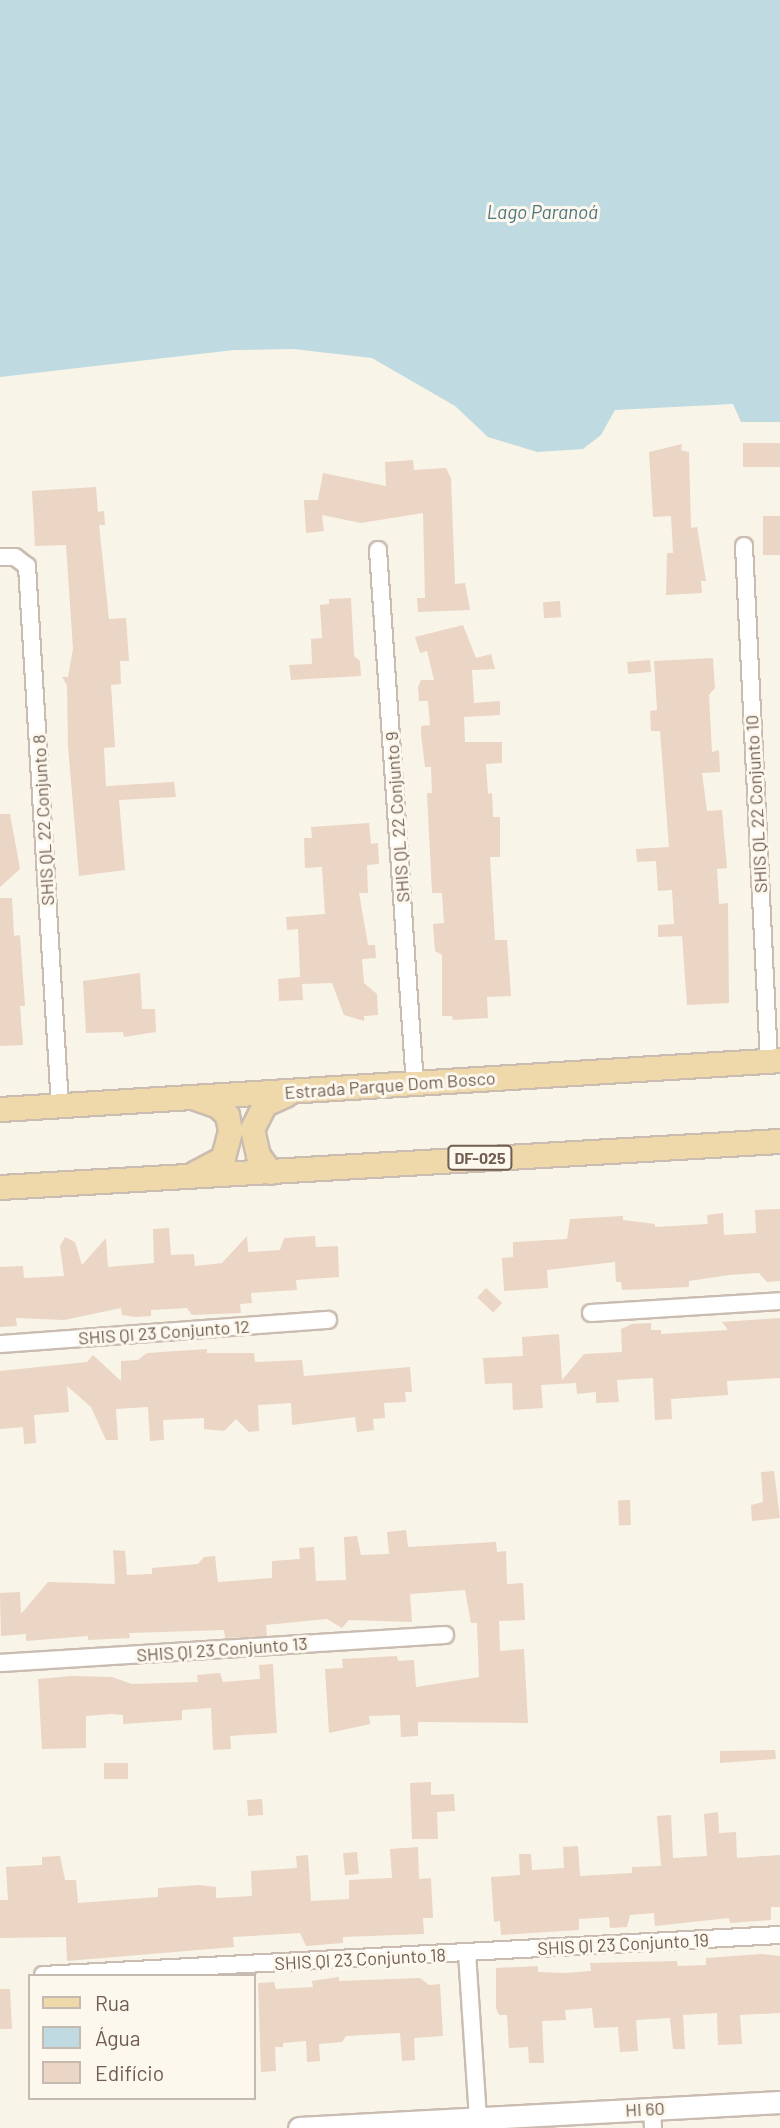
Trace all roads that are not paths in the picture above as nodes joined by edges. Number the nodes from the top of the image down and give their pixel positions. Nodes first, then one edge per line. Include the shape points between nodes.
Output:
1 (744, 546) dead end
2 (378, 550) dead end
3 (0, 556) edge
4 (774, 1061) edge
5 (415, 1084) junction
6 (291, 1092) junction
7 (191, 1096) junction
8 (60, 1106) junction
9 (0, 1109) edge
10 (780, 1141) edge
11 (271, 1172) junction
12 (179, 1178) junction
13 (0, 1187) edge
14 (780, 1301) edge
15 (591, 1313) dead end
16 (328, 1320) dead end
17 (0, 1344) edge
18 (444, 1636) dead end
19 (0, 1663) edge
20 (780, 1935) edge
21 (467, 1953) junction
22 (62, 1974) edge
23 (780, 2102) edge
24 (653, 2118) edge
25 (478, 2119) junction
26 (299, 2128) edge

1 - 4 street, SHIS QL 22 Conjunto 10
2 - 5 street, SHIS QL 22 Conjunto 9
3 - 8 street, SHIS QL 22 Conjunto 8 via 15,557 27,566
4 - 5 main road, Estrada Parque Dom Bosco
5 - 6 main road, Estrada Parque Dom Bosco
6 - 7 main road, Estrada Parque Dom Bosco
6 - 11 main road via 265,1104 252,1129 258,1156
7 - 8 main road, Estrada Parque Dom Bosco
7 - 12 main road via 227,1115 228,1147 214,1165
8 - 9 main road, Estrada Parque Dom Bosco
10 - 11 main road, DF-025
11 - 12 main road, DF-025
12 - 13 main road, DF-025
14 - 15 street
16 - 17 street, SHIS QI 23 Conjunto 12
18 - 19 street, SHIS QI 23 Conjunto 13
20 - 21 street, SHIS QI 23 Conjunto 19
21 - 22 street, SHIS QI 23 Conjunto 18
21 - 25 street
23 - 24 street, HI 60
24 - 25 street, HI 60
25 - 26 street, HI 60

